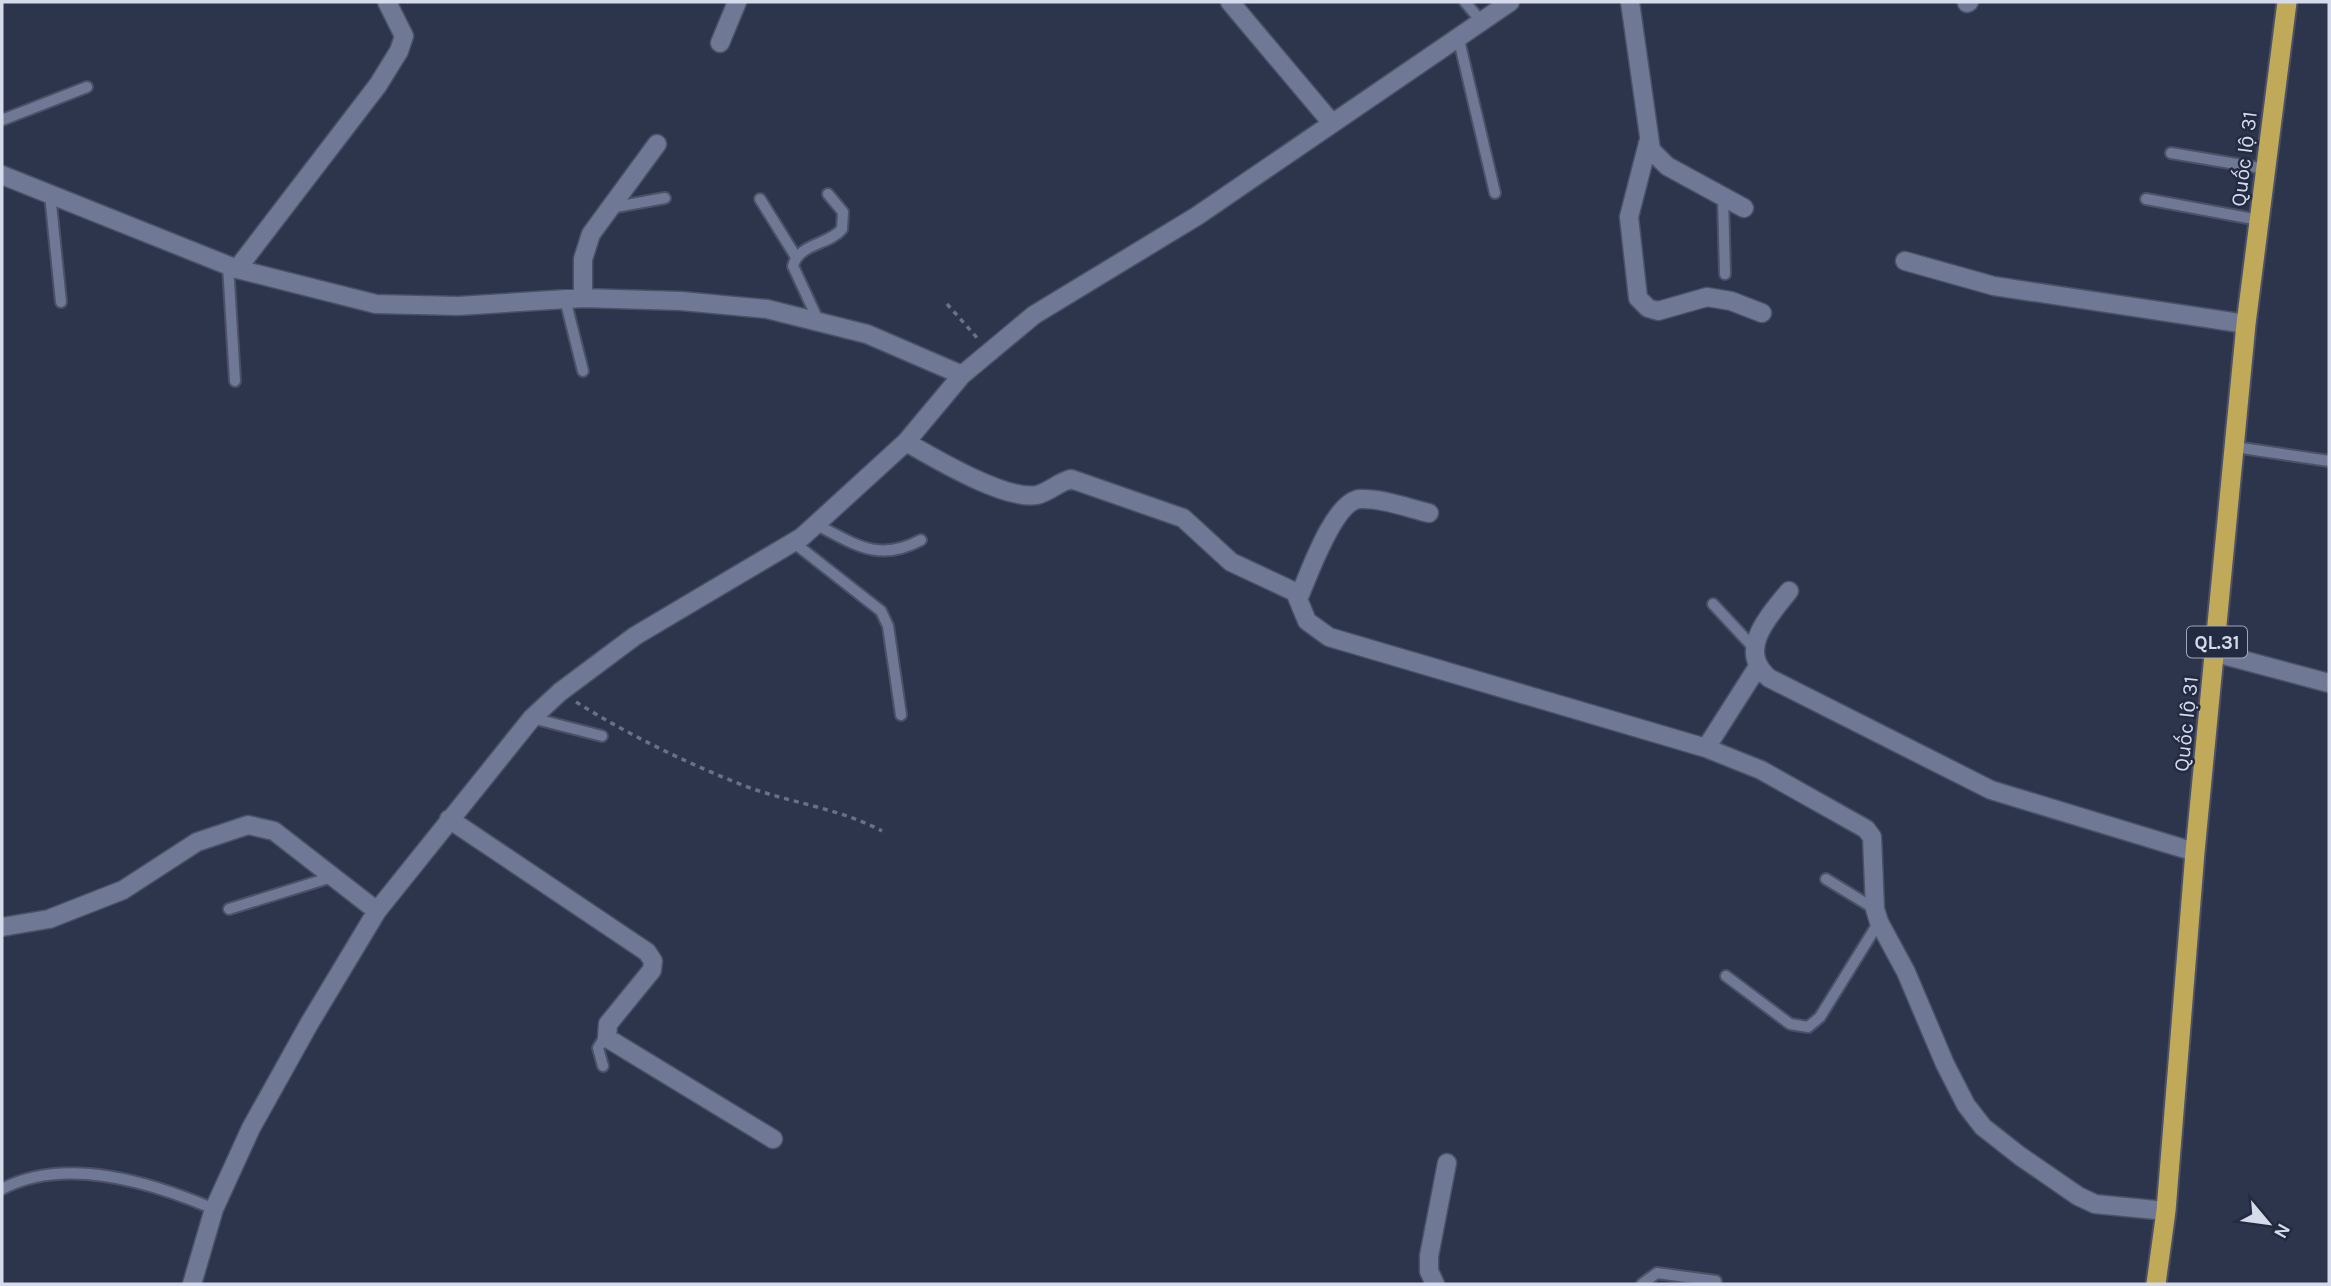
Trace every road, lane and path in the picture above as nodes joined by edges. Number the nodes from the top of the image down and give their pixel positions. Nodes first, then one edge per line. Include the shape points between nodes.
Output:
1 (387, 2) edge
2 (737, 2) edge
3 (1230, 2) edge
4 (1465, 2) edge
5 (1510, 2) edge
6 (1630, 2) edge
7 (2287, 2) edge
8 (1481, 21) junction
9 (1458, 36) junction
10 (720, 43) dead end
11 (87, 87) dead end
12 (2, 120) edge
13 (1331, 122) junction
14 (1648, 143) junction
15 (657, 144) dead end
16 (2171, 153) dead end
17 (2266, 169) junction
18 (2, 174) edge
19 (1495, 193) dead end
20 (50, 194) junction
21 (828, 194) dead end
22 (1723, 197) junction
23 (665, 198) dead end
24 (760, 199) dead end
25 (2146, 199) dead end
26 (607, 208) junction
27 (1744, 208) dead end
28 (2259, 220) junction
29 (796, 257) junction
30 (1905, 261) dead end
31 (232, 267) junction
32 (1725, 274) dead end
33 (574, 298) junction
34 (61, 302) dead end
35 (947, 304) dead end
36 (1762, 313) dead end
37 (818, 320) junction
38 (2246, 324) junction
39 (989, 352) junction
40 (583, 372) dead end
41 (962, 375) junction
42 (235, 381) dead end
43 (906, 442) junction
44 (2235, 447) junction
45 (2329, 461) edge
46 (1429, 513) dead end
47 (815, 524) junction
48 (922, 540) dead end
49 (793, 542) junction
50 (1789, 590) dead end
51 (1299, 597) junction
52 (1713, 604) dead end
53 (1754, 648) junction
54 (2216, 653) junction
55 (1757, 668) junction
56 (2329, 683) edge
57 (560, 692) junction
58 (901, 715) dead end
59 (532, 718) junction
60 (601, 736) dead end
61 (1706, 748) junction
62 (449, 819) junction
63 (882, 831) dead end
64 (2195, 852) junction
65 (332, 877) junction
66 (1826, 879) dead end
67 (229, 909) dead end
68 (377, 911) junction
69 (1877, 915) junction
70 (2, 927) edge
71 (1726, 976) dead end
72 (606, 1035) junction
73 (603, 1066) dead end
74 (773, 1139) dead end
75 (1447, 1163) dead end
76 (2, 1189) edge
77 (214, 1209) junction
78 (2166, 1211) junction
79 (1716, 1281) dead end
80 (192, 1284) edge
81 (1435, 1284) edge
82 (1642, 1284) edge
83 (2156, 1284) edge

1 - 31 street via 404,36 399,51 378,85
2 - 10 street
3 - 13 street
4 - 8 lane
5 - 8 street
6 - 14 street
7 - 17 highway, Quốc lộ 31 / QL.31
8 - 9 street
9 - 13 street
9 - 19 lane
11 - 12 lane
13 - 39 street via 1197,216 1034,315
14 - 22 street via 1660,161
14 - 36 street via 1629,217 1638,298 1658,311 1707,297
15 - 26 street
16 - 17 lane
17 - 28 highway, Quốc lộ 31 / QL.31
18 - 20 street
20 - 31 street
20 - 34 lane
21 - 29 lane via 844,212 842,229
22 - 27 street
22 - 32 lane
23 - 26 lane
24 - 29 lane
25 - 28 lane
26 - 33 street via 585,247
28 - 38 highway, Quốc lộ 31 / QL.31
29 - 37 lane via 794,270
30 - 38 street via 1993,286
31 - 33 street via 376,304 458,306
31 - 42 lane
33 - 37 street via 767,309
33 - 40 lane
35 - 39 path
37 - 41 street via 867,334
38 - 44 highway, Quốc lộ 31 / QL.31
39 - 41 street
41 - 43 street
43 - 47 street
43 - 51 street via 957,471 1020,495 1041,494 1065,481 1080,480 1173,513 1192,524 1231,562 1290,588
44 - 45 lane
44 - 54 highway, Quốc lộ 31 / QL.31
46 - 51 street via 1362,499 1350,502 1336,517
47 - 48 lane via 876,551 904,550
47 - 49 street
49 - 57 street via 635,636
49 - 58 lane via 881,611 888,626
50 - 53 street via 1767,618
51 - 61 street via 1307,621 1329,637
52 - 53 lane
53 - 55 street
54 - 56 street
54 - 64 highway, Quốc lộ 31 / QL.31
55 - 61 street
55 - 64 street via 1991,790
57 - 59 street
57 - 63 path via 630,736 746,786 837,812
59 - 60 lane
59 - 62 street
61 - 69 street via 1761,769 1866,829 1872,836
62 - 68 street
62 - 72 street via 652,957 652,970 608,1024
64 - 78 highway, Quốc lộ 31 / QL.31
65 - 67 lane
65 - 68 street
65 - 70 street via 274,831 258,825 241,826 197,842 123,890 49,919
66 - 69 lane
68 - 77 street via 258,1117
69 - 71 lane via 1820,1017 1808,1027 1790,1024
69 - 78 street via 1945,1064 1983,1127 2095,1204
72 - 73 lane via 598,1048
72 - 74 street via 611,1043
75 - 81 street via 1429,1256
76 - 77 lane via 27,1178 107,1177 143,1182
77 - 80 street
78 - 83 highway, Quốc lộ 31 / QL.31
79 - 82 lane via 1657,1273

